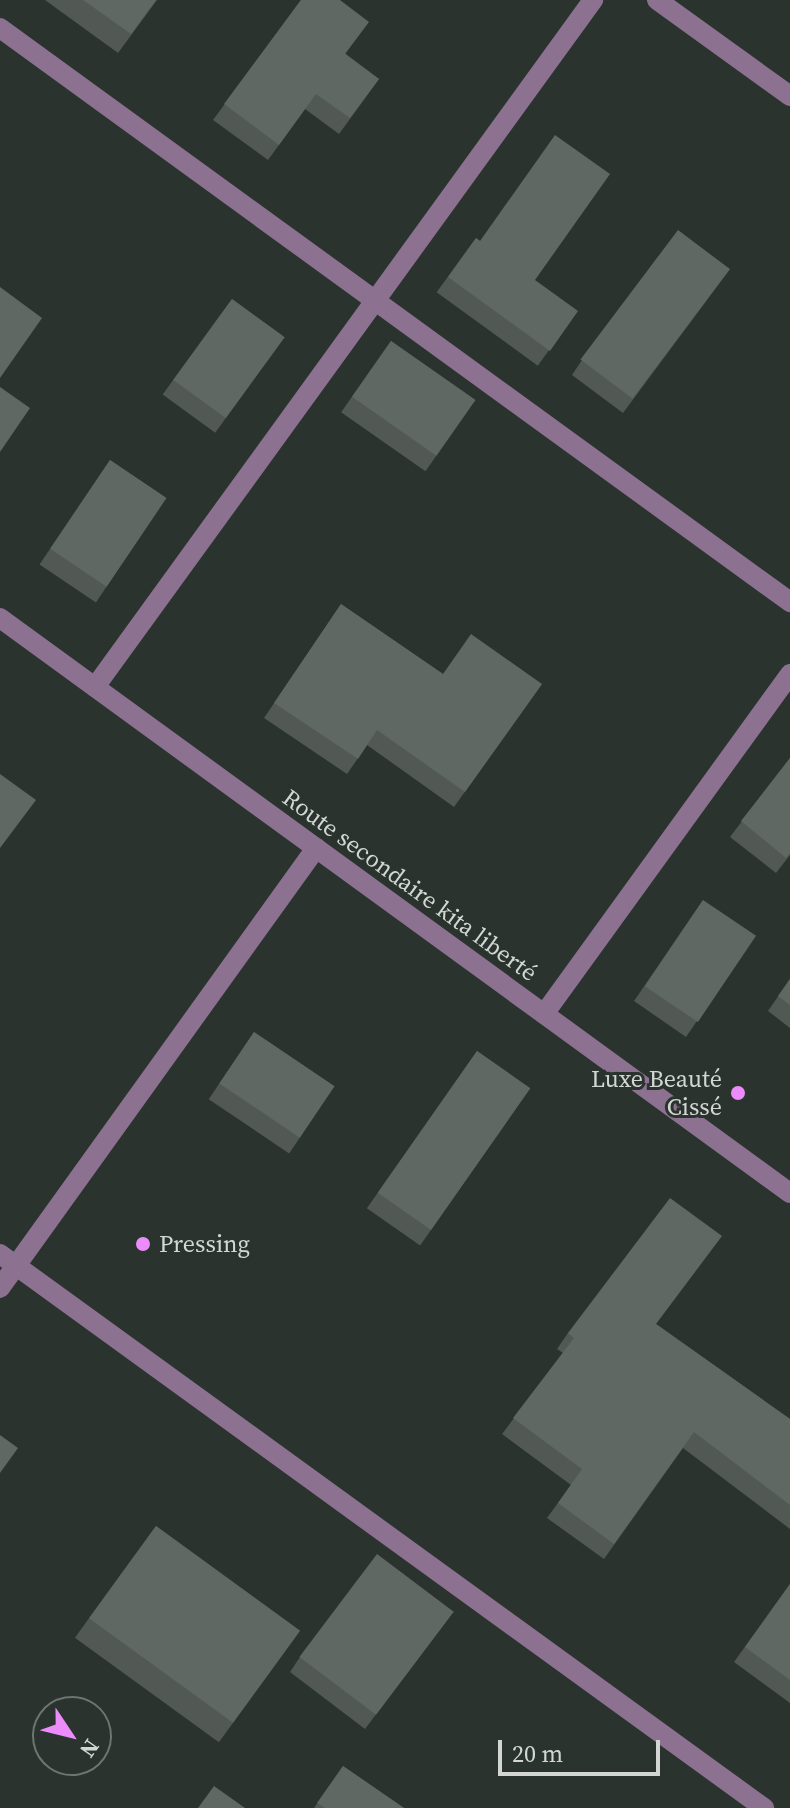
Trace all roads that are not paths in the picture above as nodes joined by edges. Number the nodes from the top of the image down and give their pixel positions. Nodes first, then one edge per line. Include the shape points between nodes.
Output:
1 (593, 0) edge
2 (657, 0) edge
3 (0, 28) edge
4 (790, 96) edge
5 (375, 300) junction
6 (790, 602) edge
7 (0, 618) edge
8 (790, 674) edge
9 (95, 687) junction
10 (316, 848) junction
11 (544, 1014) junction
12 (790, 1193) edge
13 (8, 1260) edge
14 (0, 1288) edge
15 (764, 1808) edge

1 - 5 street
2 - 4 street
3 - 5 street
5 - 6 street
5 - 9 street
7 - 9 street, Route secondaire kita liberté
8 - 11 street
9 - 10 street, Route secondaire kita liberté
10 - 11 street, Route secondaire kita liberté
10 - 13 street
11 - 12 street, Route secondaire kita liberté
13 - 14 street
13 - 15 street

